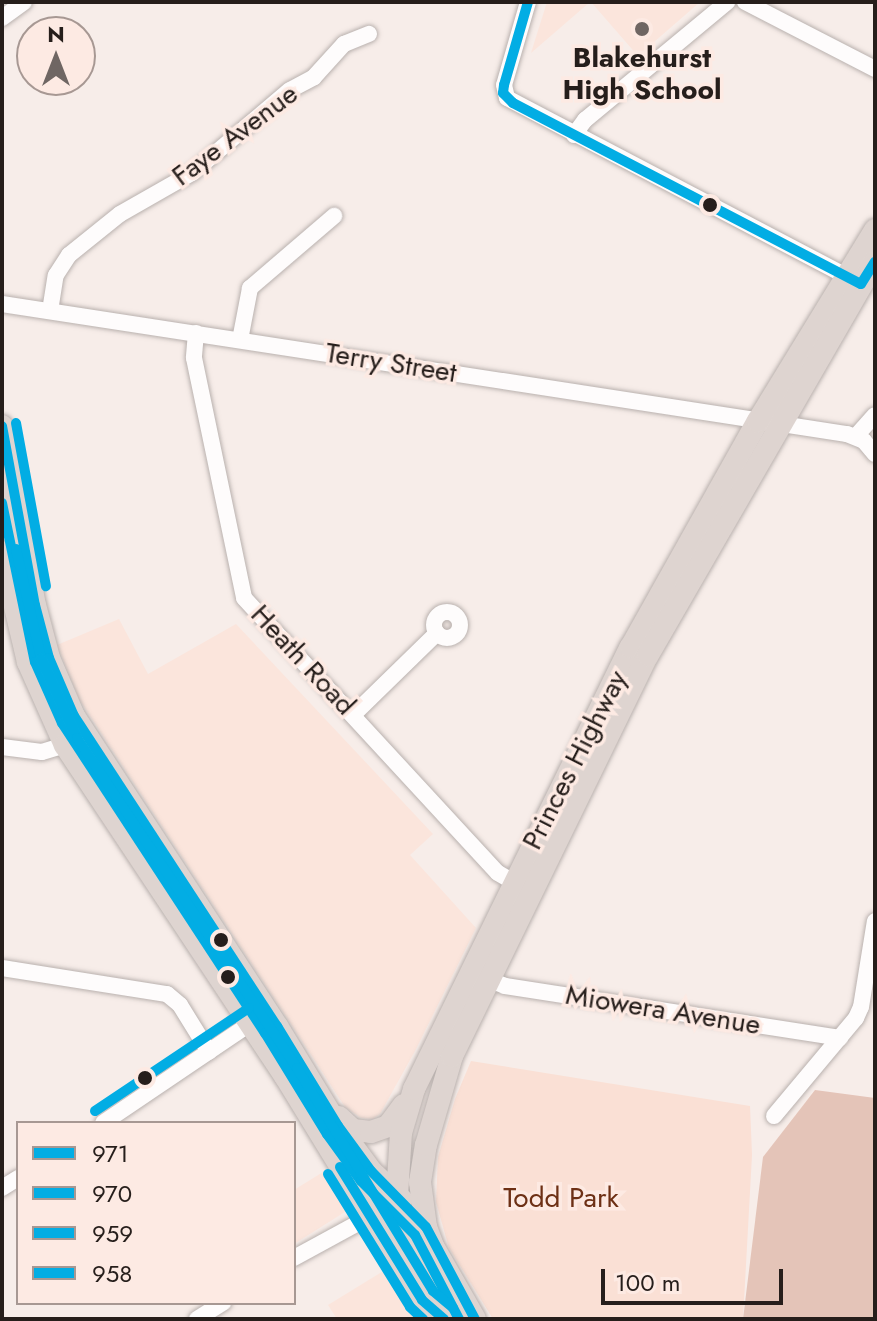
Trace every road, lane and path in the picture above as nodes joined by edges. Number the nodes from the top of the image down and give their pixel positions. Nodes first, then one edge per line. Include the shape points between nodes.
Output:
1 (24, 2) edge
2 (528, 2) edge
3 (727, 2) edge
4 (745, 2) edge
5 (2, 18) edge
6 (369, 34) dead end
7 (875, 69) edge
8 (574, 135) junction
9 (334, 216) dead end
10 (875, 230) edge
11 (875, 262) edge
12 (854, 281) junction
13 (2, 304) edge
14 (50, 311) junction
15 (196, 333) junction
16 (240, 340) junction
17 (875, 415) edge
18 (769, 422) junction
19 (2, 426) edge
20 (856, 436) junction
21 (875, 454) edge
22 (2, 552) edge
23 (437, 633) dead end
24 (354, 714) junction
25 (65, 745) junction
26 (2, 747) edge
27 (522, 887) junction
28 (875, 921) edge
29 (2, 968) edge
30 (487, 979) junction
31 (268, 1012) junction
32 (249, 1025) junction
33 (840, 1038) junction
34 (209, 1052) junction
35 (414, 1089) junction
36 (326, 1106) junction
37 (774, 1116) dead end
38 (106, 1121) edge
39 (420, 1182) junction
40 (397, 1196) junction
41 (371, 1216) junction
42 (426, 1227) junction
43 (296, 1257) edge
44 (220, 1305) edge
45 (197, 1319) edge
46 (444, 1319) edge
47 (475, 1319) edge

1 - 5 street
2 - 8 street via 503,93
3 - 8 street via 585,120
4 - 7 street
6 - 14 street, Faye Avenue via 344,44 314,77 290,90 192,173 120,214 69,255 56,275
8 - 12 street
9 - 16 street via 250,288
10 - 12 highway, Princes Highway
11 - 12 highway, Princes Highway
12 - 18 highway, Princes Highway
13 - 14 street, Terry Street
14 - 15 street, Terry Street
15 - 16 street, Terry Street
15 - 24 street, Heath Road via 194,358 244,598
16 - 18 street, Terry Street
17 - 20 street
18 - 20 street, Terry Street
18 - 27 highway, Princes Highway
19 - 31 highway via 35,605 68,703
20 - 21 street
22 - 25 highway via 28,662
23 - 24 street
24 - 27 street, Heath Road via 498,873
25 - 26 street via 42,752
25 - 32 highway
27 - 30 highway, Princes Highway
27 - 35 highway, Princes Highway
28 - 33 street via 861,1007
29 - 34 street via 167,994 180,1005
30 - 33 street, Miowera Avenue
30 - 39 highway, Princes Highway via 448,1066
31 - 32 street
31 - 36 highway
32 - 34 street
32 - 41 highway
33 - 37 street
34 - 38 street
35 - 36 highway via 388,1126 371,1132 353,1130
35 - 40 highway, Princes Highway via 401,1133
36 - 40 highway via 371,1171
39 - 40 highway
39 - 42 highway, Princes Highway
40 - 41 highway
40 - 42 highway
40 - 46 highway, Princes Highway via 408,1236 436,1290
41 - 43 street
41 - 46 highway via 422,1300
42 - 47 highway, Princes Highway
44 - 45 street

